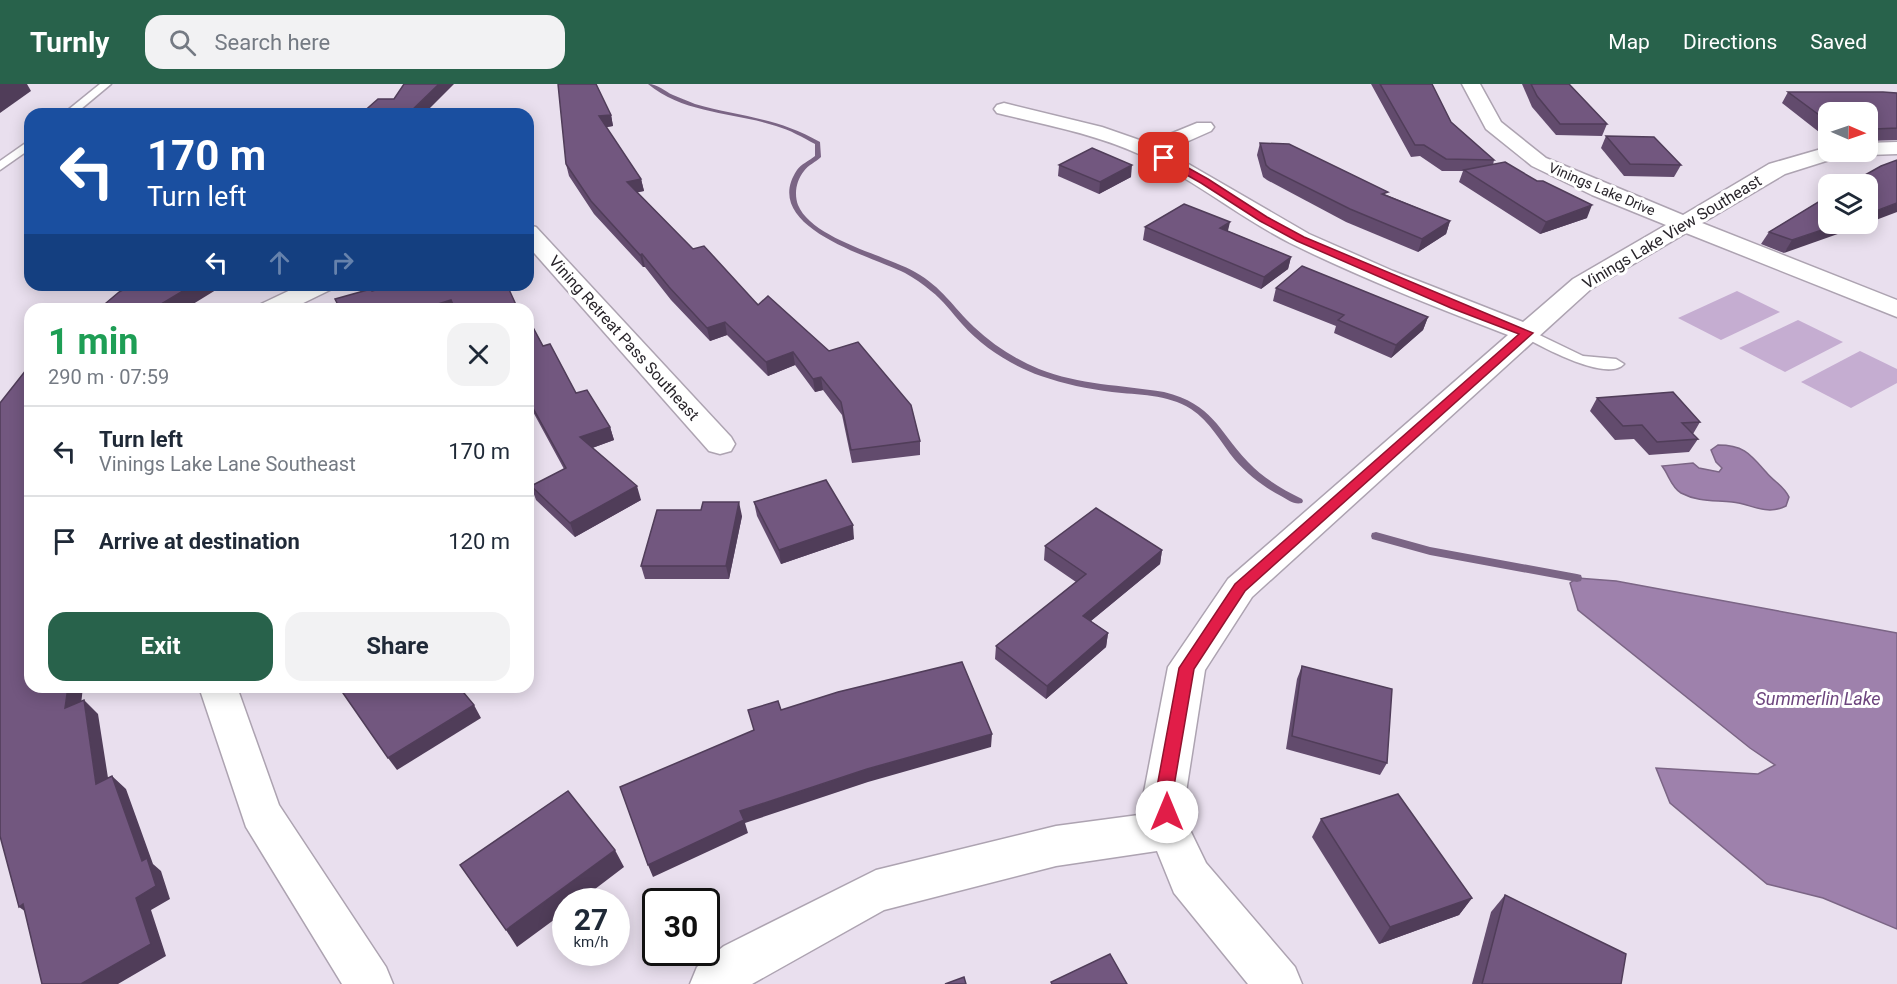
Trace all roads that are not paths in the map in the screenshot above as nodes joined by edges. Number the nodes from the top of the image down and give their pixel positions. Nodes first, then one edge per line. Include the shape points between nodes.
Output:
1 (106, 84) edge
2 (1471, 84) edge
3 (76, 108) edge
4 (1004, 109) dead end
5 (1204, 127) dead end
6 (24, 148) edge
7 (1897, 148) edge
8 (1878, 149) edge
9 (1149, 150) junction
10 (1818, 157) edge
11 (0, 167) edge
12 (1684, 224) junction
13 (534, 239) edge
14 (308, 291) edge
15 (283, 303) edge
16 (1897, 309) edge
17 (1527, 333) junction
18 (1616, 364) dead end
19 (720, 444) dead end
20 (220, 693) edge
21 (1169, 830) junction
22 (369, 984) edge
23 (714, 984) edge
24 (1278, 984) edge

1 - 3 lane
2 - 12 street, Vinings Lake Drive via 1493,125 1539,162
4 - 9 street via 1087,129
5 - 9 street
6 - 11 lane
7 - 8 street
9 - 17 street via 1301,239
10 - 12 street, Vinings Lake View Southeast via 1777,169
12 - 16 street, Vinings Lake Drive
12 - 17 street, Vinings Lake View Southeast via 1582,284
13 - 19 street, Vining Retreat Pass Southeast
14 - 15 street
17 - 18 lane via 1580,360
17 - 21 street, Vinings Lake View Southeast via 1240,588 1187,668 1165,792
20 - 22 street via 261,814
21 - 23 street via 1056,846 876,891 741,963
21 - 24 street, Vinings Lake View Southeast via 1190,878

